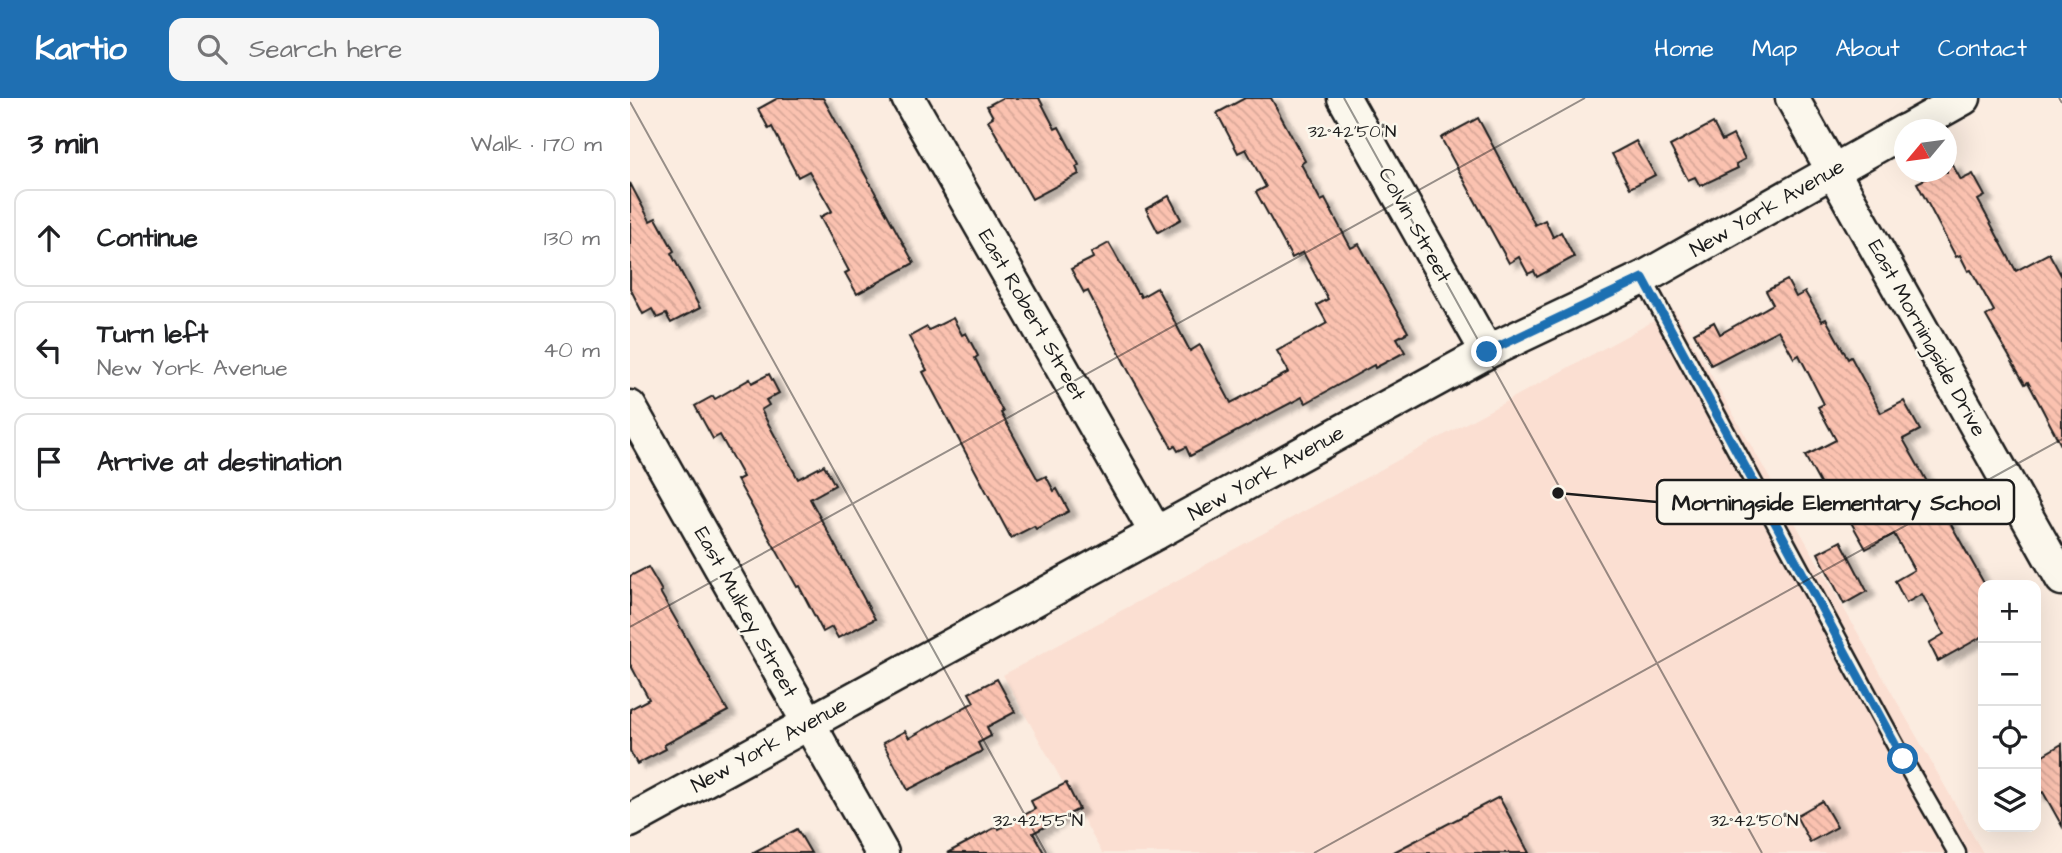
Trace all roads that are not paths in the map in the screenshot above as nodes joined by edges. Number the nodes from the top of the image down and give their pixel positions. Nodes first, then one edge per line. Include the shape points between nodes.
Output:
1 (908, 98) edge
2 (1344, 98) edge
3 (1792, 98) edge
4 (1964, 98) edge
5 (1925, 119) edge
6 (1894, 136) edge
7 (1832, 170) junction
8 (1643, 278) junction
9 (1487, 352) junction
10 (630, 407) edge
11 (1156, 533) junction
12 (2062, 579) edge
13 (808, 723) junction
14 (630, 821) edge
15 (882, 853) edge
16 (1957, 853) edge

1 - 11 street, East Robert Street
2 - 9 street, Colvin Street
3 - 7 street, East Morningside Drive
4 - 5 street, New York Avenue
6 - 7 street, New York Avenue
7 - 8 street, New York Avenue
7 - 12 street, East Morningside Drive
8 - 9 street, New York Avenue
8 - 16 lane
9 - 11 street, New York Avenue
10 - 13 street, East Mulkey Street
11 - 13 street, New York Avenue
13 - 14 street, New York Avenue
13 - 15 street, East Mulkey Street

